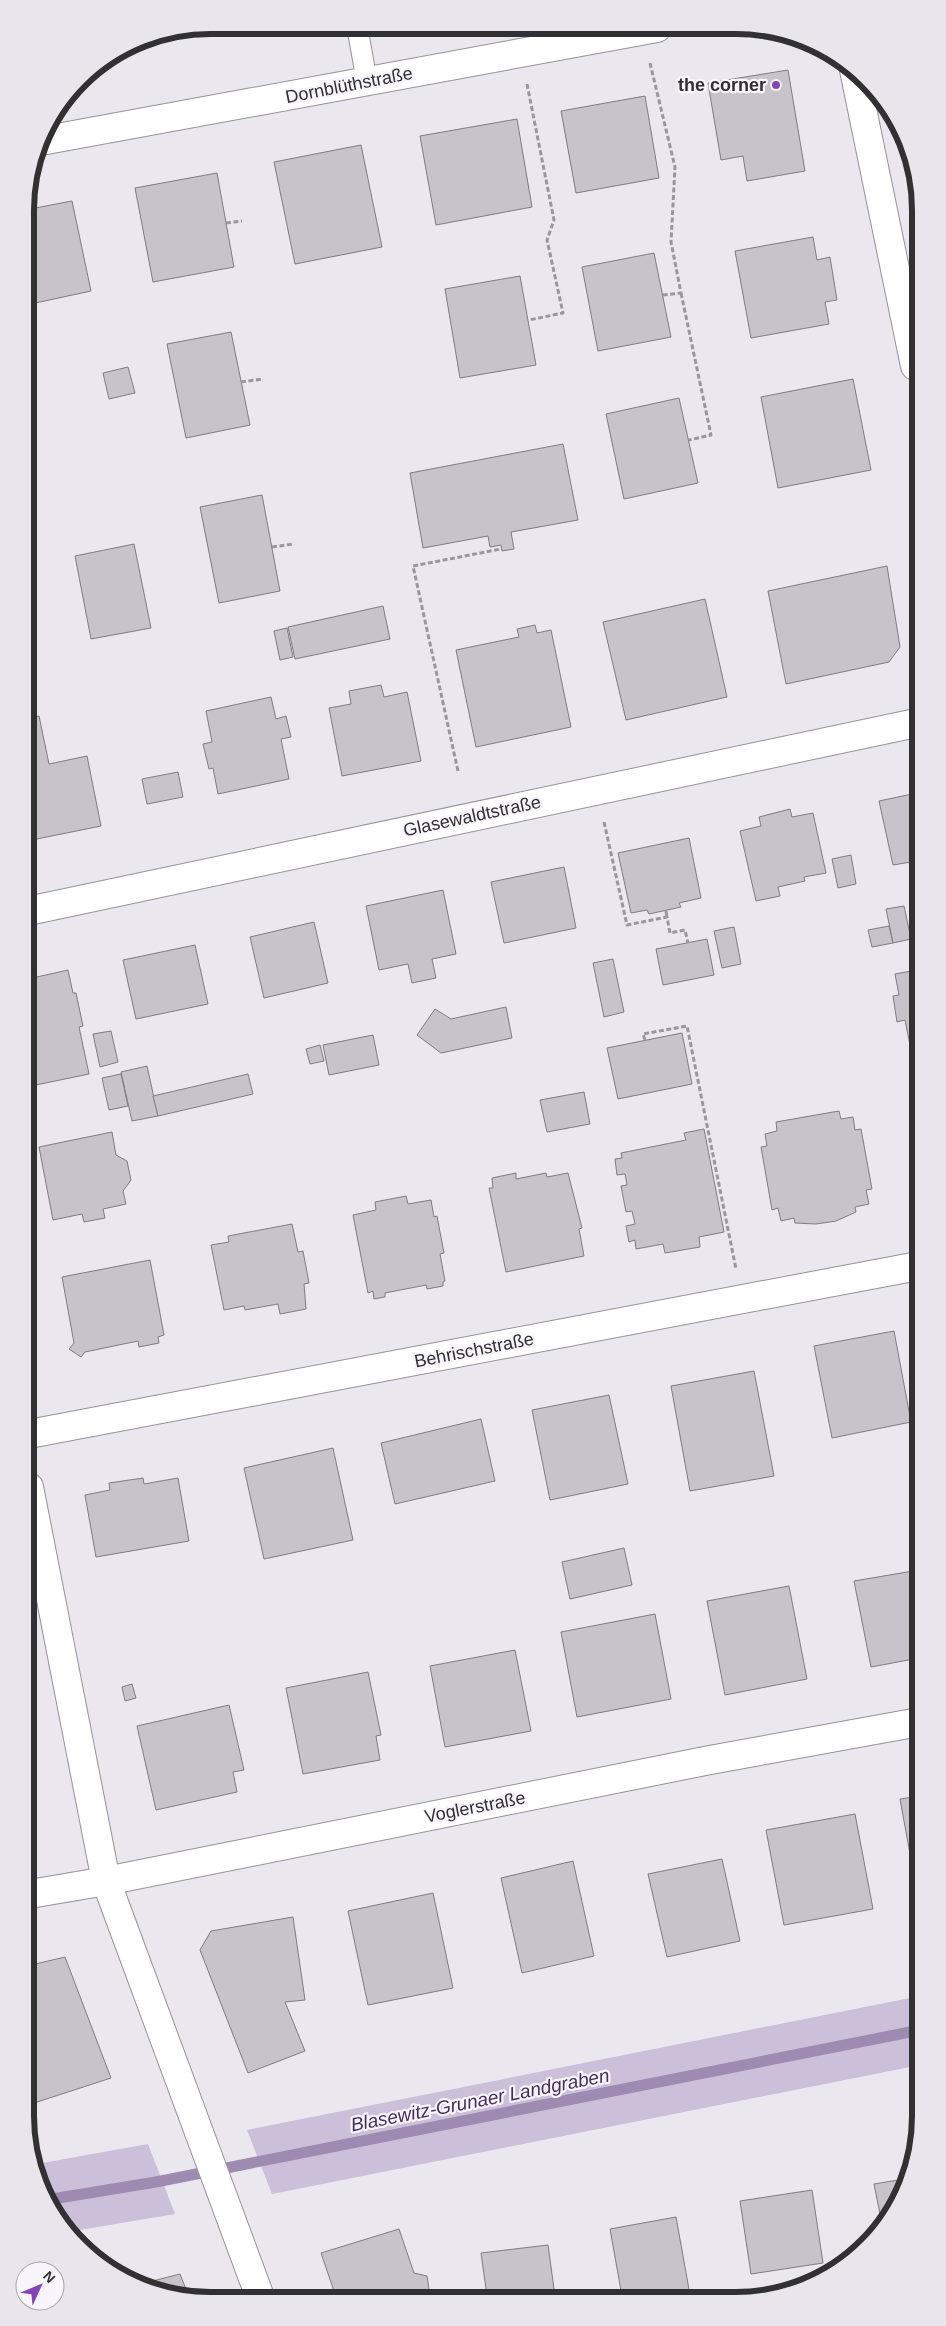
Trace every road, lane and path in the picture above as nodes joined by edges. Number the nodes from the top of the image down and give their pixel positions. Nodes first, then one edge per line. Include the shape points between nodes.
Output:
1 (359, 34) edge
2 (625, 34) edge
3 (652, 73) dead end
4 (856, 81) edge
5 (367, 82) junction
6 (529, 93) dead end
7 (49, 139) edge
8 (242, 221) dead end
9 (226, 224) dead end
10 (681, 293) junction
11 (663, 296) dead end
12 (528, 320) dead end
13 (912, 351) edge
14 (263, 379) dead end
15 (241, 382) dead end
16 (689, 440) dead end
17 (293, 544) dead end
18 (272, 547) dead end
19 (501, 549) dead end
20 (912, 724) edge
21 (458, 771) dead end
22 (604, 822) dead end
23 (34, 910) edge
24 (666, 911) dead end
25 (667, 916) junction
26 (688, 943) dead end
27 (645, 1040) dead end
28 (732, 1251) dead end
29 (912, 1267) edge
30 (34, 1433) edge
31 (34, 1512) edge
32 (912, 1723) edge
33 (106, 1881) junction
34 (34, 1893) edge
35 (258, 2292) edge

1 - 5 lane
2 - 5 street, Dornblüthstraße
3 - 10 path via 675,167 671,242
4 - 13 street
5 - 7 street, Dornblüthstraße
6 - 12 path via 554,220 547,240 563,313
8 - 9 path
10 - 11 path
10 - 16 path via 711,435
14 - 15 path
17 - 18 path
19 - 21 path via 412,566
20 - 23 street, Glasewaldtstraße
22 - 25 path via 627,925
24 - 25 path
25 - 26 path via 670,933 685,930
27 - 28 path via 643,1034 687,1026
29 - 30 street, Behrischstraße
31 - 33 street
32 - 33 street, Voglerstraße via 710,1760
33 - 34 street, Voglerstraße
33 - 35 street

